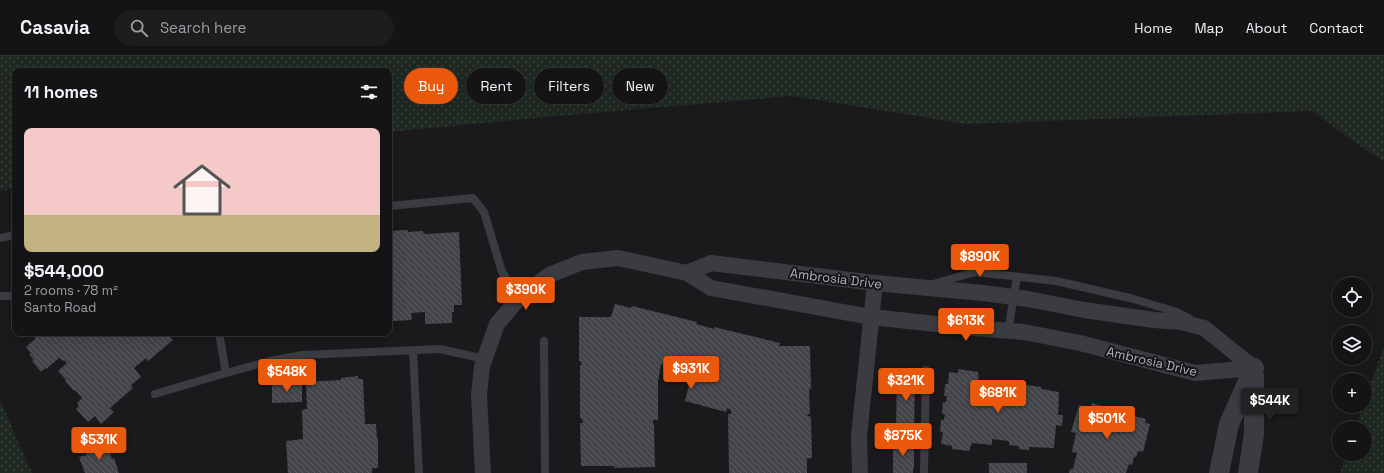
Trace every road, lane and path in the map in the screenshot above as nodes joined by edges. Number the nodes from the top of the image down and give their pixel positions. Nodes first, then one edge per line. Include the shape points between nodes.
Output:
1 (392, 206) edge
2 (12, 236) edge
3 (0, 238) edge
4 (687, 273) junction
5 (1017, 277) junction
6 (875, 284) junction
7 (921, 288) junction
8 (0, 296) edge
9 (12, 296) edge
10 (519, 298) junction
11 (1014, 298) junction
12 (871, 317) junction
13 (1204, 328) junction
14 (1008, 330) junction
15 (220, 336) edge
16 (544, 341) dead end
17 (413, 350) junction
18 (485, 359) junction
19 (1254, 368) junction
20 (926, 370) dead end
21 (226, 372) junction
22 (155, 394) dead end
23 (419, 473) edge
24 (484, 473) edge
25 (546, 473) edge
26 (860, 473) edge
27 (924, 473) edge
28 (1219, 473) edge
29 (1248, 473) edge

1 - 10 lane via 473,198 484,212 502,272
2 - 3 lane
4 - 6 street, Ambrosia Drive via 711,263
4 - 10 street, Ambrosia Drive via 618,258 582,262 549,275
4 - 12 street, Ambrosia Drive via 711,288
5 - 7 lane via 975,272
5 - 11 lane
5 - 13 lane via 1056,281 1130,298 1177,312
6 - 7 street, Ambrosia Drive
6 - 12 street
7 - 11 street, Ambrosia Drive
8 - 9 lane
10 - 18 street, Ambrosia Drive via 497,324
11 - 13 street, Ambrosia Drive via 1181,322
11 - 14 lane
12 - 14 street, Ambrosia Drive
12 - 26 street via 860,436
13 - 19 street, Ambrosia Drive
14 - 19 street, Ambrosia Drive via 1080,343 1195,373
15 - 21 lane
16 - 25 lane
17 - 18 lane via 440,349
17 - 21 lane via 302,355
17 - 23 lane
18 - 24 street, Ambrosia Drive via 479,395
19 - 28 street via 1229,424
19 - 29 street via 1254,434
20 - 27 lane
21 - 22 lane

